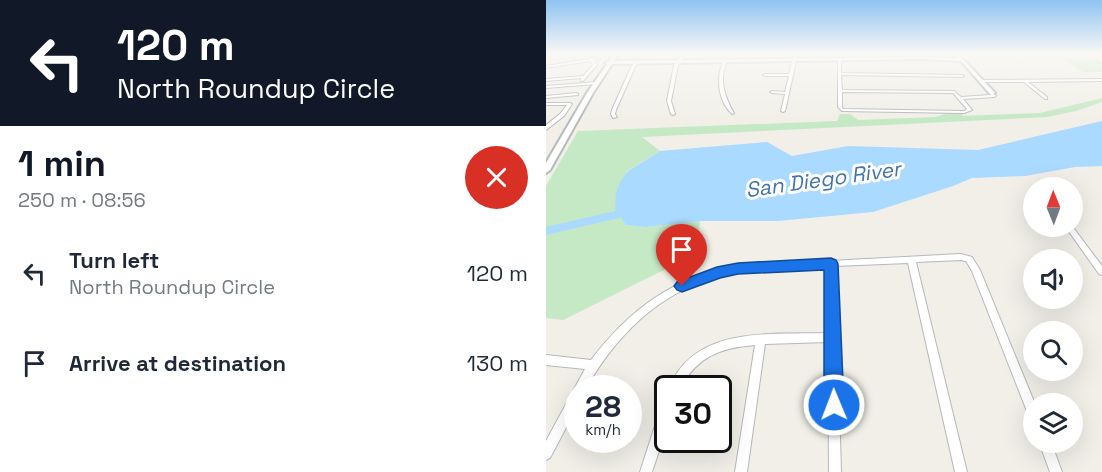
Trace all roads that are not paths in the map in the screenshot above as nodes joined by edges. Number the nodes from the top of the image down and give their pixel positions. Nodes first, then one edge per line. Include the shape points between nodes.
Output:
1 (601, 75) edge
2 (629, 75) edge
3 (674, 75) edge
4 (719, 75) edge
5 (791, 75) edge
6 (840, 75) edge
7 (903, 75) edge
8 (976, 75) edge
9 (962, 76) dead end
10 (585, 77) joint
11 (548, 80) edge
12 (1102, 80) edge
13 (981, 81) junction
14 (1025, 81) junction
15 (596, 84) junction
16 (578, 85) junction
17 (546, 87) edge
18 (556, 88) junction
19 (841, 91) junction
20 (772, 92) dead end
21 (787, 93) junction
22 (992, 93) joint
23 (576, 94) dead end
24 (960, 98) junction
25 (1045, 98) dead end
26 (547, 99) edge
27 (783, 111) dead end
28 (732, 113) dead end
29 (673, 114) dead end
30 (615, 117) dead end
31 (546, 128) edge
32 (560, 147) junction
33 (546, 148) edge
34 (546, 170) edge
35 (1076, 237) edge
36 (911, 259) junction
37 (831, 264) junction
38 (1102, 272) edge
39 (833, 337) junction
40 (761, 340) junction
41 (546, 360) edge
42 (592, 365) junction
43 (587, 375) edge
44 (683, 375) edge
45 (1025, 393) edge
46 (564, 420) edge
47 (654, 447) edge
48 (1049, 453) edge
49 (546, 454) edge
50 (646, 472) edge
51 (741, 472) edge
52 (835, 472) edge
53 (961, 472) edge
54 (1056, 472) edge

1 - 15 street
2 - 30 street
3 - 29 street via 669,101
4 - 28 street via 723,99
5 - 21 street
6 - 19 street
7 - 9 street
8 - 13 street
10 - 11 street
10 - 16 street
11 - 17 street
12 - 14 street
13 - 14 street
13 - 22 street
14 - 25 street
15 - 16 street
15 - 32 street
16 - 17 street
16 - 18 street
17 - 18 street
18 - 26 street
19 - 24 street via 947,91
19 - 24 street via 840,107 847,111 970,110
20 - 21 street
21 - 27 street
22 - 24 street via 992,97
23 - 26 street
26 - 31 street via 570,104
32 - 33 street
32 - 34 street
35 - 38 street
36 - 37 street
36 - 45 street via 969,259
36 - 53 street
37 - 39 street
37 - 42 street via 738,268 696,280 652,303 628,322
39 - 40 street
39 - 52 street
40 - 44 street via 707,351
40 - 51 street
41 - 42 street
42 - 43 street
46 - 49 street
47 - 50 street
48 - 54 street

